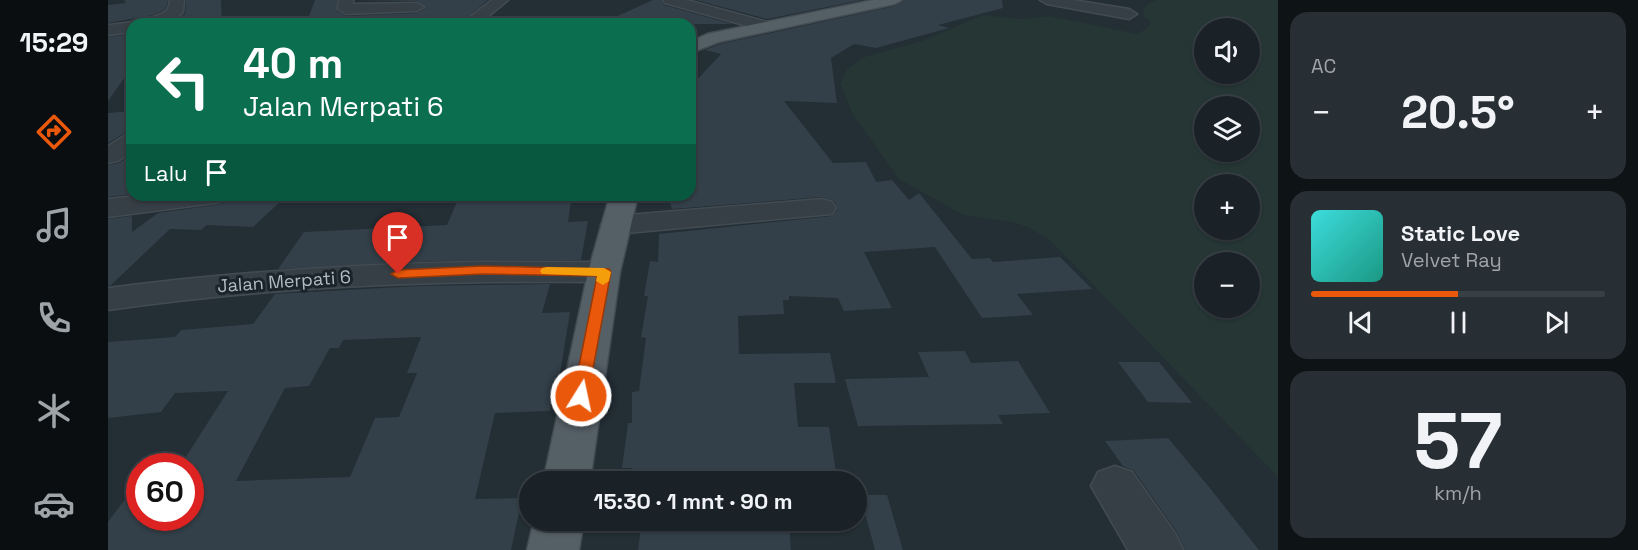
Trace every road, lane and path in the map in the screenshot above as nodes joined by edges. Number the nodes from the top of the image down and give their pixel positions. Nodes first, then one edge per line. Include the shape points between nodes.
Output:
1 (177, 0) edge
2 (346, 0) edge
3 (501, 0) edge
4 (670, 0) edge
5 (895, 0) edge
6 (1047, 0) edge
7 (418, 4) edge
8 (1129, 14) dead end
9 (163, 18) edge
10 (410, 18) edge
11 (477, 18) edge
12 (765, 26) junction
13 (126, 27) edge
14 (108, 30) edge
15 (696, 45) edge
16 (166, 201) edge
17 (108, 208) edge
18 (822, 208) dead end
19 (620, 210) edge
20 (604, 272) junction
21 (108, 299) edge
22 (568, 471) edge
23 (1115, 486) dead end
24 (557, 531) edge
25 (553, 550) edge
26 (1157, 550) edge

1 - 9 street via 175,12
2 - 7 street via 346,9
3 - 11 street
4 - 12 street
5 - 12 main road
6 - 8 street
7 - 10 street
12 - 15 main road
13 - 14 street
16 - 17 street
18 - 19 street
19 - 20 main road
20 - 21 street, Jalan Merpati 6 via 483,270 355,276 188,287
20 - 22 main road
23 - 26 street
24 - 25 main road

